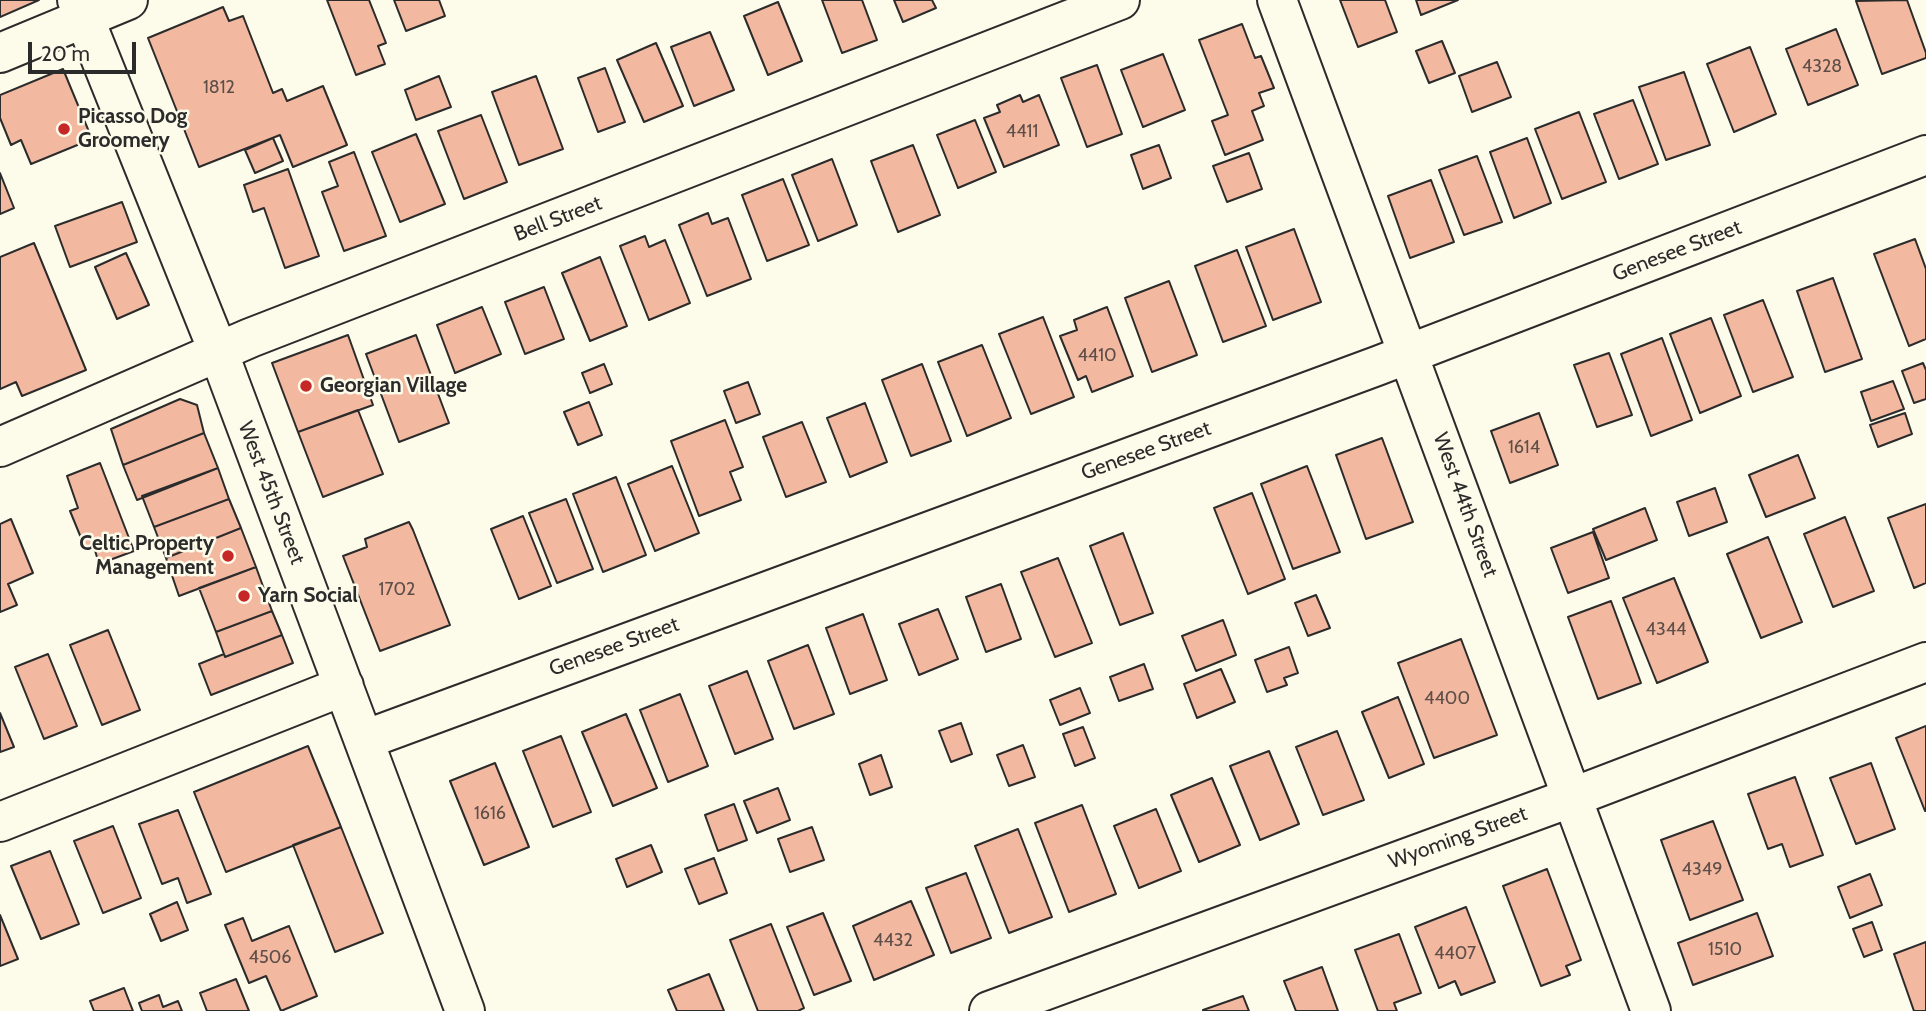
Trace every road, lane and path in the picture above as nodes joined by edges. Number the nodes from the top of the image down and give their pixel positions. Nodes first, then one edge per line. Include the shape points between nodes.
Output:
1 (128, 0) edge
2 (1120, 0) edge
3 (1277, 0) edge
4 (80, 9) edge
5 (0, 53) edge
6 (1926, 155) edge
7 (218, 351) junction
8 (1409, 354) junction
9 (0, 447) edge
10 (1926, 662) edge
11 (344, 686) junction
12 (364, 740) junction
13 (1573, 797) junction
14 (0, 822) edge
15 (465, 1011) edge
16 (989, 1011) edge
17 (1651, 1011) edge

1 - 4 street
2 - 7 street, Bell Street
3 - 8 street, West 44th Street
4 - 5 street
4 - 7 street, West 45th Street
6 - 8 street, Genesee Street
7 - 9 street, Bell Street
7 - 11 street, West 45th Street
8 - 12 street, Genesee Street
8 - 13 street, West 44th Street
10 - 13 street, Wyoming Street
11 - 12 street, West 45th Street
11 - 14 street
12 - 15 street, West 45th Street
13 - 16 street, Wyoming Street
13 - 17 street, West 44th Street

